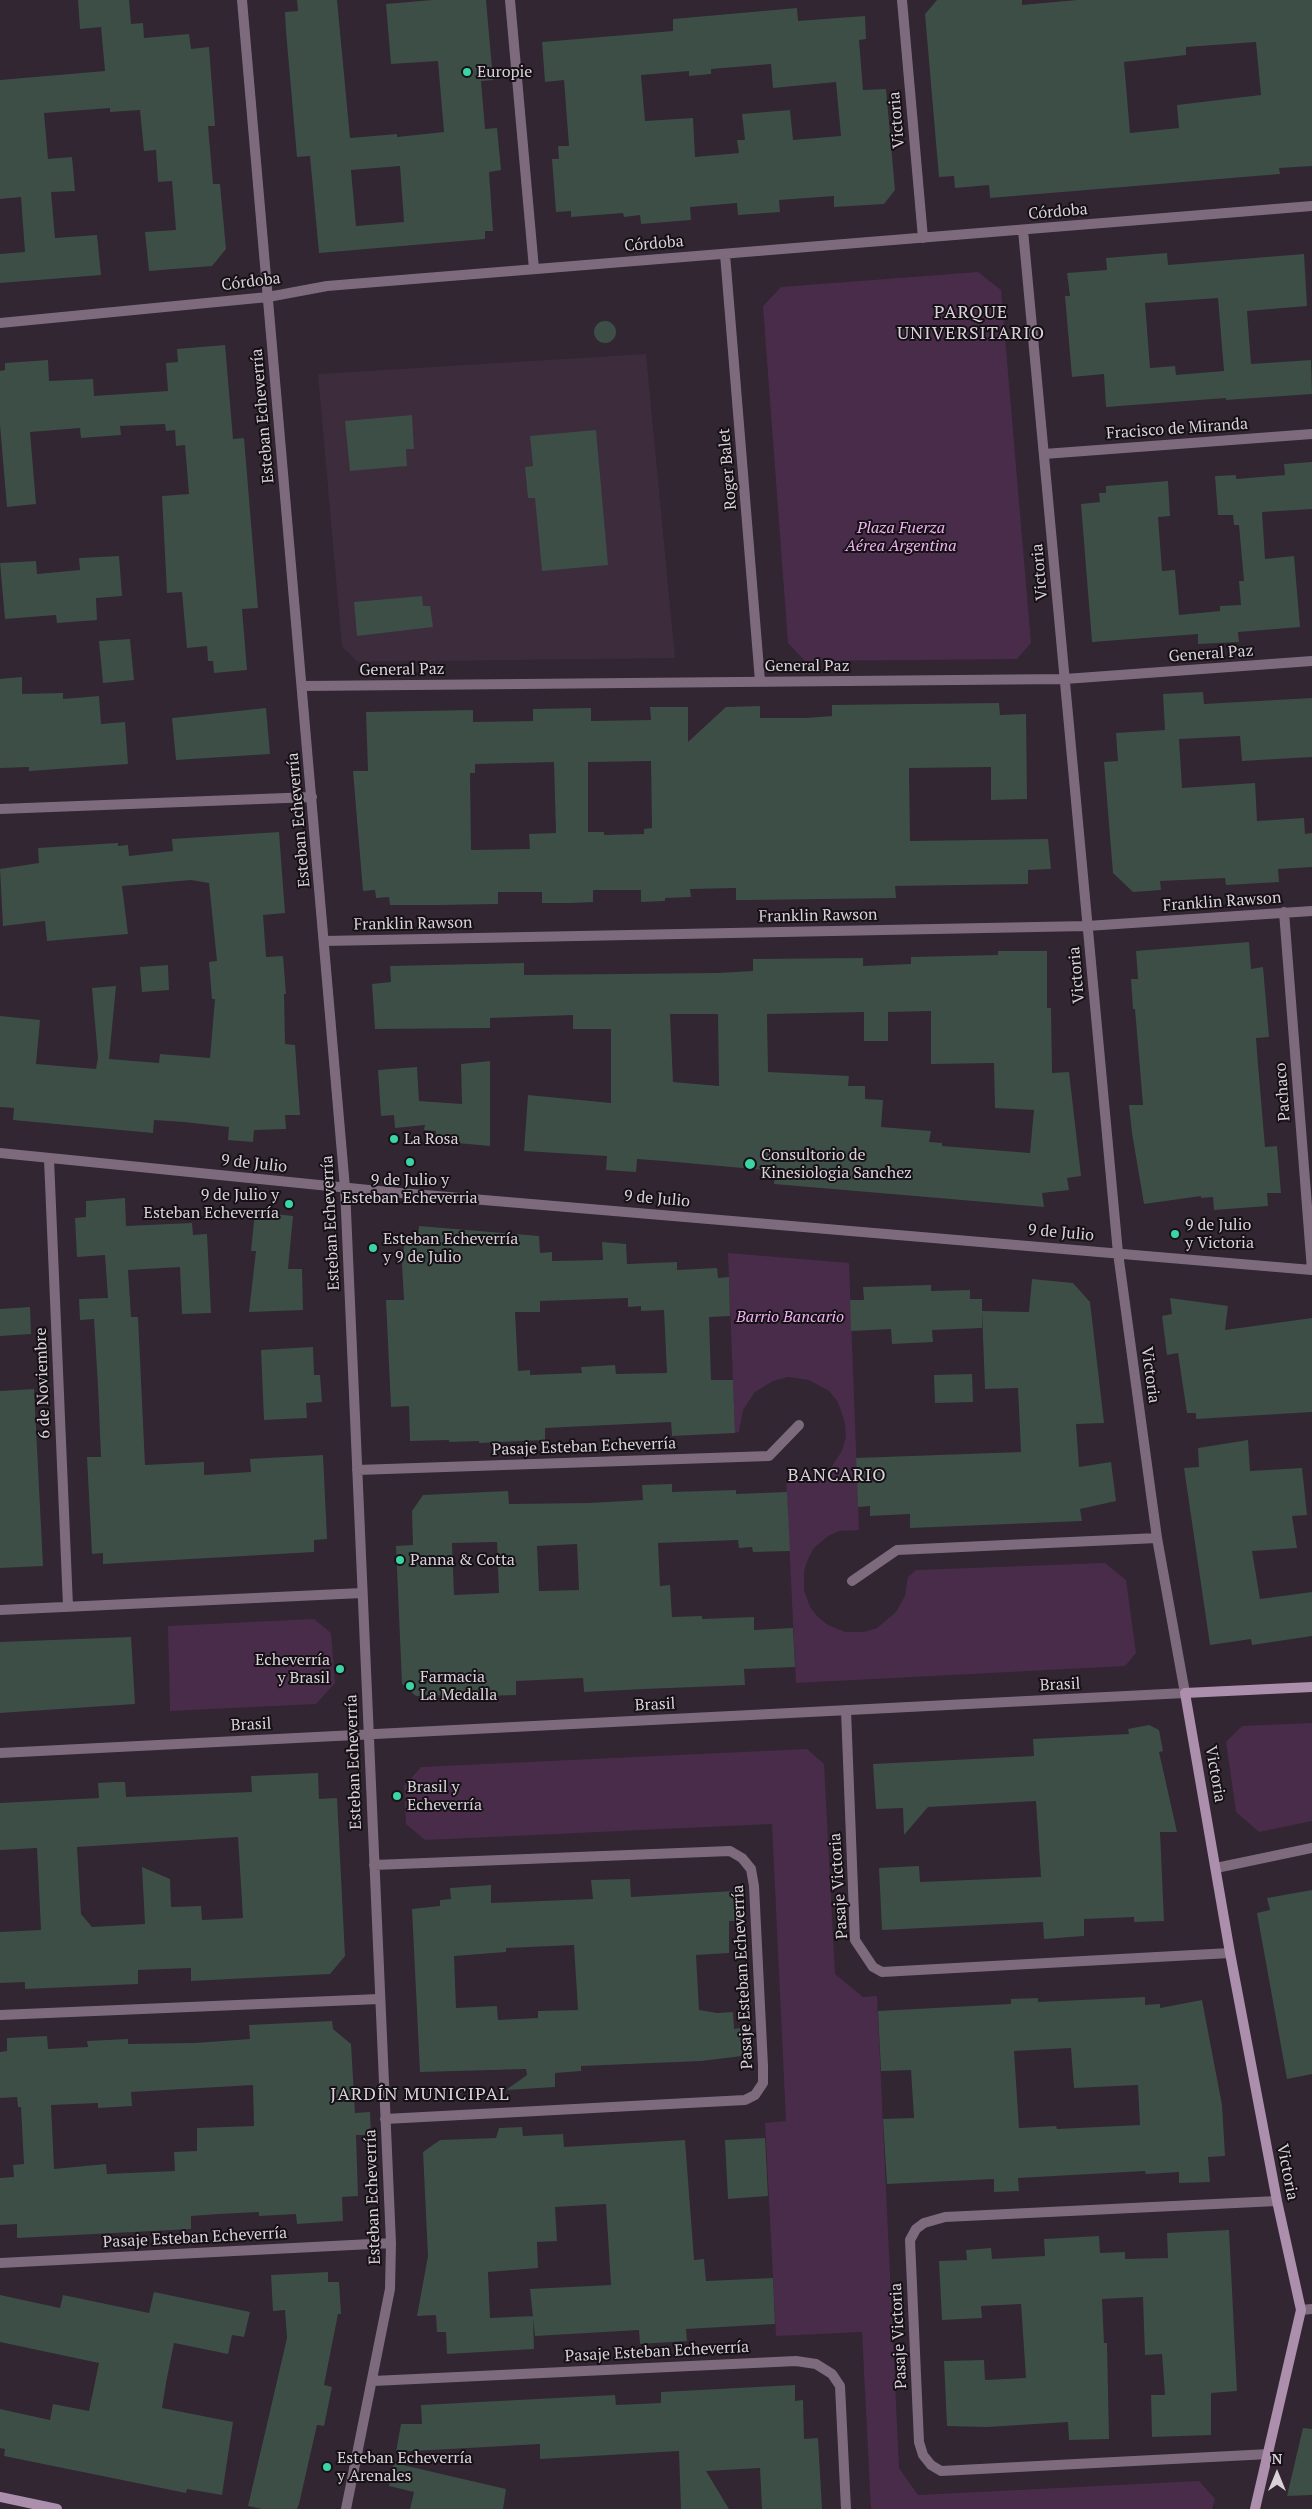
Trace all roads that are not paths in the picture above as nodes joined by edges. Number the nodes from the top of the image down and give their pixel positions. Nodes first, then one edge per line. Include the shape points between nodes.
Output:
1 (242, 0) edge
2 (510, 0) edge
3 (902, 0) edge
4 (1312, 206) edge
5 (1023, 230) junction
6 (922, 238) junction
7 (725, 254) junction
8 (534, 269) junction
9 (268, 297) junction
10 (0, 323) edge
11 (1312, 434) edge
12 (1044, 454) junction
13 (1312, 661) edge
14 (1065, 679) junction
15 (760, 682) junction
16 (302, 686) junction
17 (312, 796) junction
18 (0, 809) edge
19 (1312, 910) edge
20 (1284, 912) junction
21 (1087, 926) junction
22 (324, 941) junction
23 (0, 1153) edge
24 (49, 1158) junction
25 (345, 1188) junction
26 (1118, 1253) junction
27 (1312, 1270) edge
28 (799, 1425) dead end
29 (357, 1470) junction
30 (1157, 1538) junction
31 (852, 1581) dead end
32 (362, 1593) junction
33 (68, 1606) junction
34 (0, 1610) edge
35 (1312, 1687) edge
36 (1185, 1693) junction
37 (846, 1710) junction
38 (368, 1734) junction
39 (0, 1753) edge
40 (1312, 1848) edge
41 (374, 1865) junction
42 (1216, 1868) junction
43 (1230, 1953) junction
44 (380, 1998) junction
45 (0, 2015) edge
46 (385, 2119) junction
47 (1277, 2201) junction
48 (391, 2243) junction
49 (0, 2263) edge
50 (1312, 2309) edge
51 (1301, 2310) junction
52 (373, 2381) junction
53 (1269, 2454) junction
54 (0, 2497) edge
55 (348, 2507) edge
56 (56, 2509) edge
57 (846, 2509) edge
58 (1255, 2509) edge

1 - 9 street, Esteban Echeverría
2 - 8 street
3 - 6 street, Victoria
4 - 5 street, Córdoba
5 - 6 street, Córdoba
5 - 12 street, Victoria
6 - 7 street, Córdoba
7 - 8 street, Córdoba
7 - 15 street, Roger Balet
8 - 9 street, Córdoba via 327,286
9 - 10 street, Córdoba
9 - 16 street, Esteban Echeverría
11 - 12 street, Fracisco de Miranda
12 - 14 street, Victoria
13 - 14 street, General Paz
14 - 15 street, General Paz
14 - 21 street, Victoria
15 - 16 street, General Paz
16 - 17 street, Esteban Echeverría
17 - 18 street
17 - 22 street, Esteban Echeverría
19 - 20 street, Franklin Rawson
20 - 21 street, Franklin Rawson
20 - 27 street, Pachaco
21 - 22 street, Franklin Rawson
21 - 26 street, Victoria
22 - 25 street, Esteban Echeverría
23 - 24 street, 9 de Julio
24 - 25 street, 9 de Julio
24 - 33 street, 6 de Noviembre
25 - 26 street, 9 de Julio
25 - 29 street, Esteban Echeverría
26 - 27 street, 9 de Julio
26 - 30 street, Victoria
28 - 29 street, Pasaje Esteban Echeverría via 769,1456
29 - 32 street, Esteban Echeverría
30 - 31 street via 897,1550
30 - 36 street, Victoria
32 - 33 street
32 - 38 street, Esteban Echeverría
33 - 34 street
35 - 36 street, Brasil
36 - 37 street, Brasil
36 - 42 street, Victoria
37 - 38 street, Brasil
37 - 43 street, Pasaje Victoria via 855,1940 873,1967 882,1972
38 - 39 street, Brasil
38 - 41 street, Esteban Echeverría
40 - 42 street
41 - 44 street, Esteban Echeverría
41 - 46 street, Pasaje Esteban Echeverría via 730,1851 751,1869 764,2066 763,2083 755,2095 745,2100
42 - 43 street, Victoria
43 - 47 street, Victoria
44 - 45 street
44 - 46 street, Esteban Echeverría
46 - 48 street, Esteban Echeverría
47 - 51 street, Victoria
47 - 53 street, Pasaje Victoria via 945,2217 924,2223 910,2240 919,2442 931,2465 941,2471
48 - 49 street, Pasaje Esteban Echeverría
48 - 52 street, Esteban Echeverría via 390,2289
50 - 51 street
51 - 53 street, Victoria
52 - 55 street, Esteban Echeverría
52 - 57 street, Pasaje Esteban Echeverría via 796,2360 816,2364 832,2374 840,2386
53 - 58 street, Victoria
54 - 56 street

